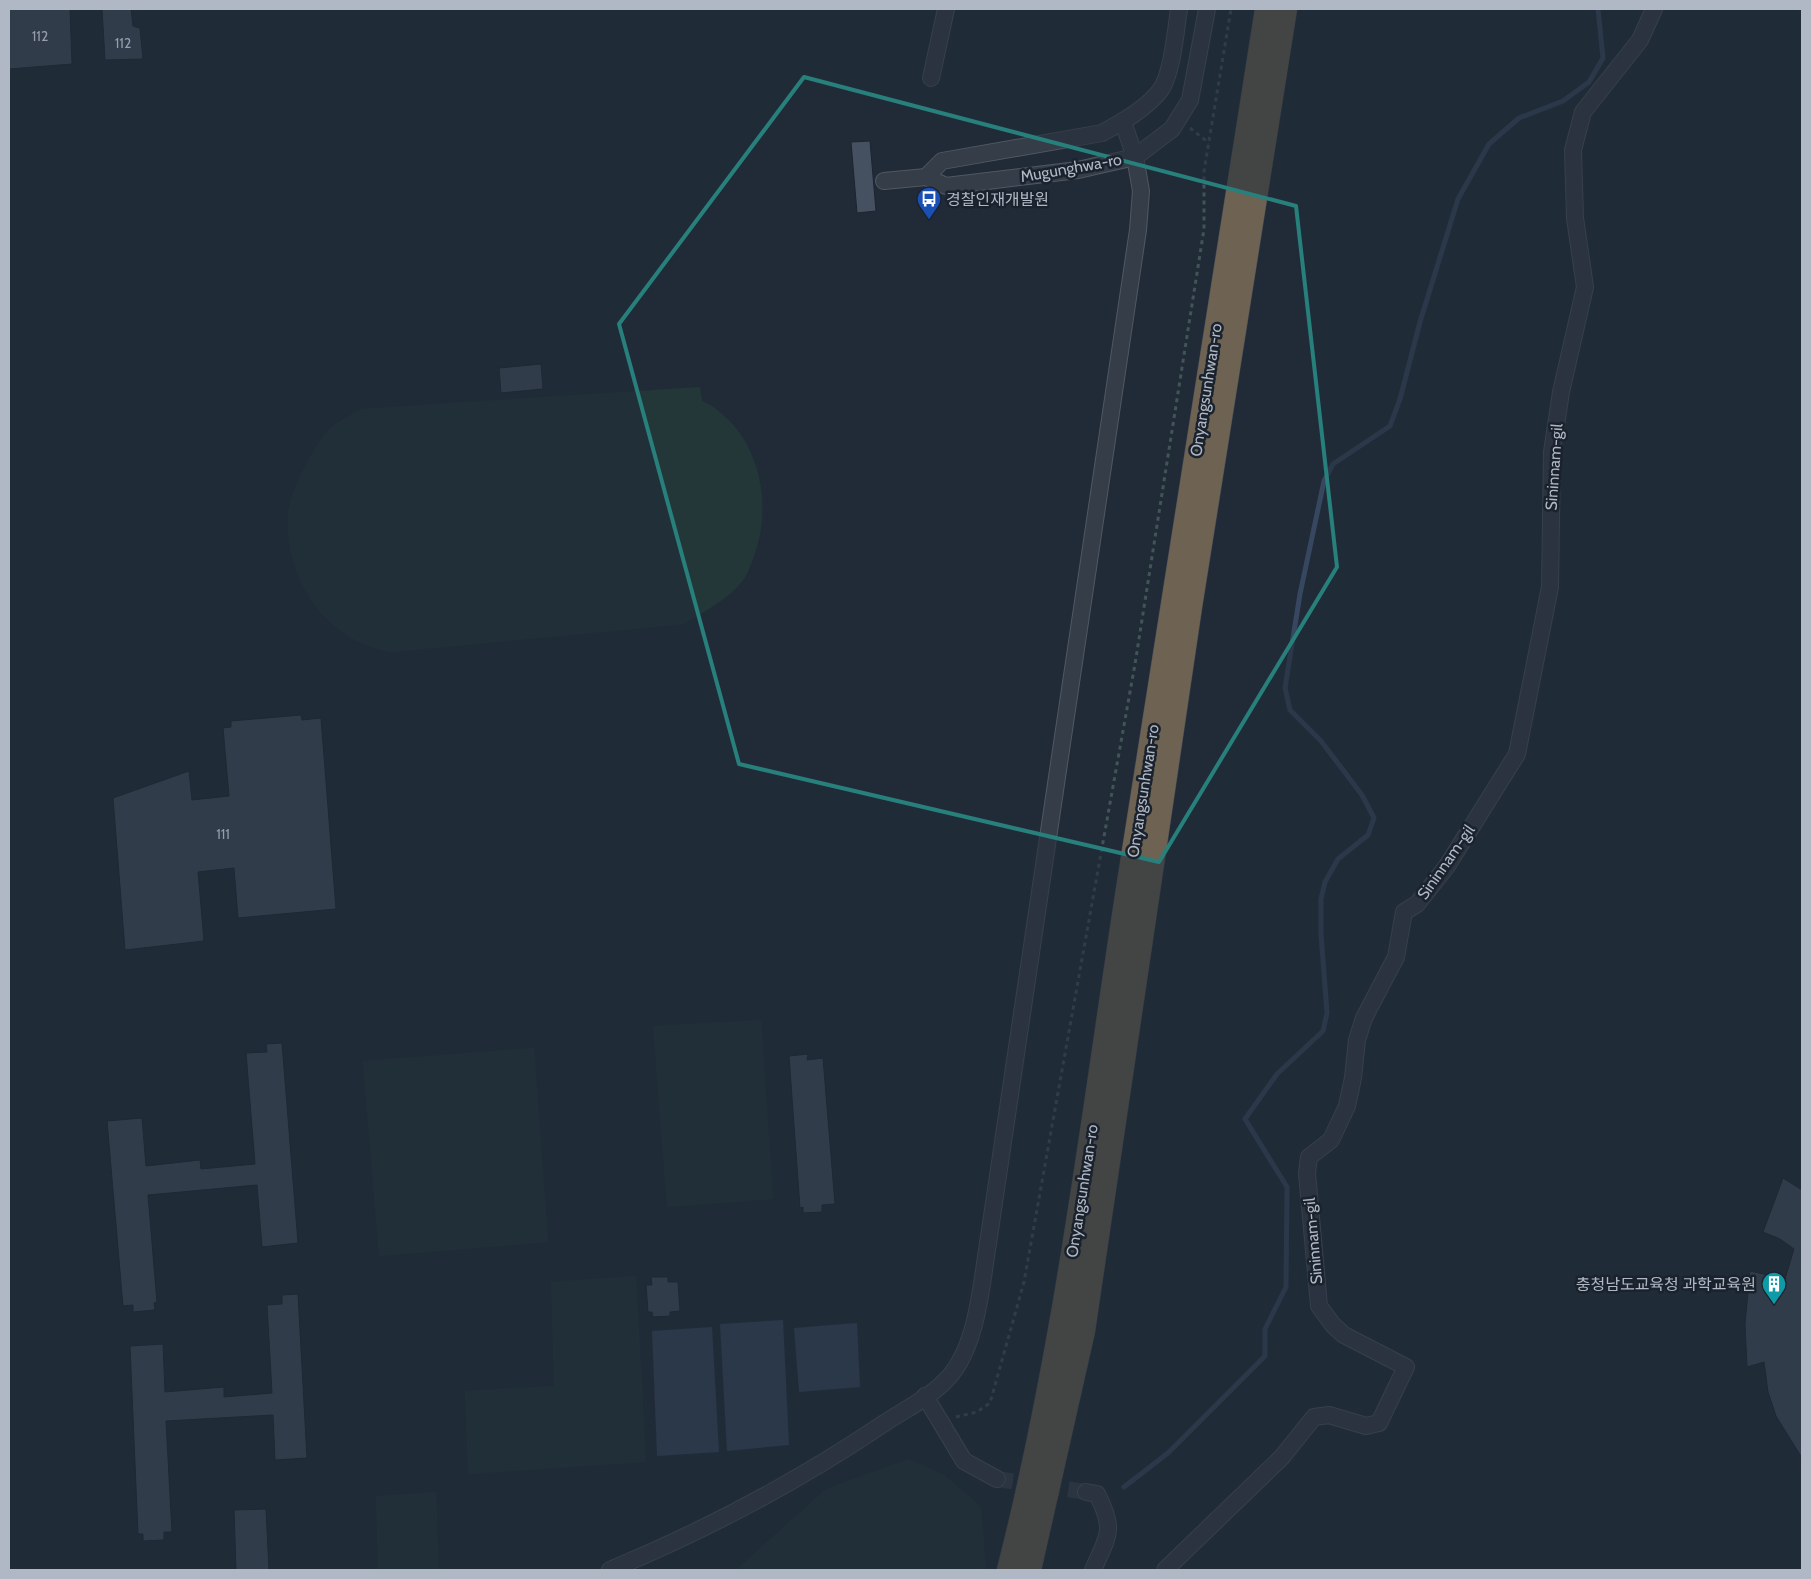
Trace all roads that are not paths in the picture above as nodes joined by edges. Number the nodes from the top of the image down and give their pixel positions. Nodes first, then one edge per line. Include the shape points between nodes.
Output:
1 (946, 9) edge
2 (1179, 9) edge
3 (1207, 9) edge
4 (1267, 9) edge
5 (1285, 9) edge
6 (1654, 9) edge
7 (931, 78) dead end
8 (1123, 122) junction
9 (1135, 157) junction
10 (926, 177) junction
11 (884, 181) dead end
12 (925, 1396) junction
13 (997, 1478) tunnel mouth
14 (1086, 1492) tunnel mouth
15 (610, 1570) edge
16 (1009, 1570) edge
17 (1030, 1570) edge
18 (1094, 1570) edge
19 (1165, 1570) edge

1 - 7 street
2 - 8 street, Mugunghwa-ro via 1173,54 1160,91
3 - 9 street, Mugunghwa-ro via 1190,100 1172,129
4 - 16 highway, Onyangsunhwan-ro via 1070,1274 1033,1472
5 - 17 highway, Onyangsunhwan-ro via 1190,607 1083,1330
6 - 19 street, Sininnam-gil via 1640,40 1583,112 1573,150 1575,218 1585,287 1558,409 1552,452 1550,587 1517,754 1447,866 1417,904 1404,912 1396,956 1364,1018 1357,1040 1347,1106 1331,1140 1309,1157 1307,1174 1319,1306 1344,1335 1406,1367 1379,1423 1366,1426 1329,1415 1314,1417 1282,1457
8 - 9 street
8 - 10 street, Mugunghwa-ro via 1102,133 942,160
9 - 10 street, Mugunghwa-ro via 1078,170 946,186
9 - 12 street via 1141,191 1138,230 980,1296 966,1349 948,1378
10 - 11 street, Mugunghwa-ro
12 - 13 street via 964,1461
12 - 15 street via 814,1470 742,1509
14 - 18 street via 1097,1494 1108,1516 1109,1534

